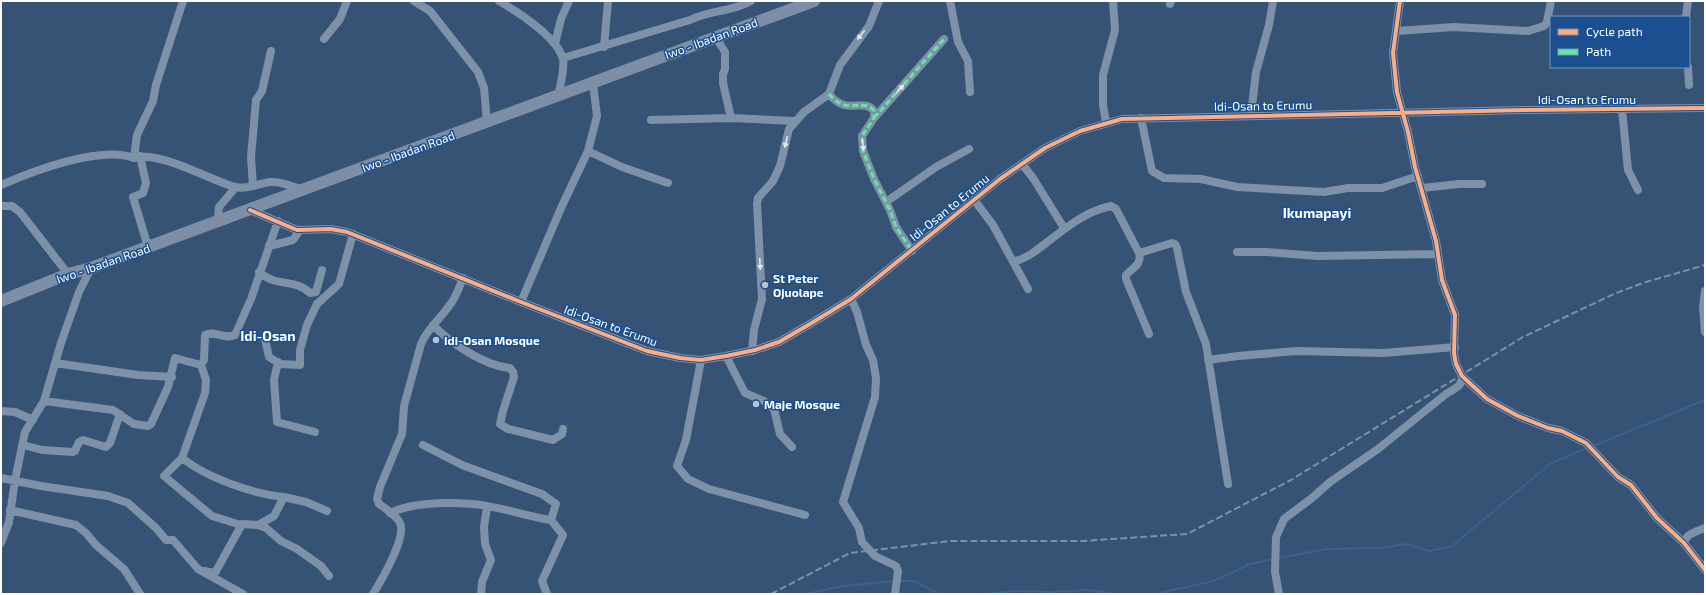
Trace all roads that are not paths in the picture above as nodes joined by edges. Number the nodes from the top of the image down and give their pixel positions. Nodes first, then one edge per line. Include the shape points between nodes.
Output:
1 (183, 1) edge
2 (347, 1) edge
3 (414, 1) edge
4 (499, 1) edge
5 (569, 1) edge
6 (608, 1) edge
7 (751, 1) edge
8 (814, 1) edge
9 (879, 1) edge
10 (950, 1) edge
11 (1113, 1) edge
12 (1273, 1) edge
13 (1400, 1) edge
14 (1551, 1) edge
15 (1688, 1) edge
16 (1686, 16) edge
17 (1396, 31) junction
18 (715, 36) junction
19 (324, 39) dead end
20 (944, 39) dead end
21 (555, 44) junction
22 (604, 47) junction
23 (271, 51) dead end
24 (563, 58) junction
25 (1688, 68) edge
26 (593, 83) junction
27 (1689, 85) dead end
28 (970, 92) dead end
29 (828, 94) junction
30 (558, 96) junction
31 (1705, 108) edge
32 (1622, 109) junction
33 (1403, 113) junction
34 (1251, 115) junction
35 (731, 118) junction
36 (874, 118) junction
37 (1141, 118) junction
38 (651, 120) dead end
39 (794, 121) junction
40 (486, 122) junction
41 (1106, 123) junction
42 (969, 149) dead end
43 (588, 151) junction
44 (137, 157) junction
45 (1022, 164) junction
46 (1418, 176) junction
47 (668, 183) dead end
48 (1482, 184) dead end
49 (1, 185) edge
50 (253, 186) junction
51 (236, 188) junction
52 (1422, 188) junction
53 (303, 190) junction
54 (1638, 190) dead end
55 (975, 201) junction
56 (886, 202) junction
57 (1, 206) edge
58 (250, 210) junction
59 (218, 221) junction
60 (278, 221) junction
61 (1064, 228) junction
62 (300, 230) junction
63 (353, 234) junction
64 (269, 246) junction
65 (148, 247) junction
66 (912, 251) junction
67 (1236, 252) dead end
68 (1139, 253) junction
69 (1438, 254) junction
70 (1014, 262) junction
71 (91, 268) junction
72 (322, 270) dead end
73 (259, 272) junction
74 (68, 274) junction
75 (463, 278) junction
76 (1028, 289) dead end
77 (1705, 291) edge
78 (850, 300) junction
79 (1, 301) edge
80 (521, 302) junction
81 (433, 325) junction
82 (1705, 332) edge
83 (1149, 334) dead end
84 (265, 339) dead end
85 (1455, 347) junction
86 (752, 351) junction
87 (726, 356) junction
88 (701, 360) junction
89 (1208, 360) junction
90 (278, 362) junction
91 (55, 364) junction
92 (201, 365) junction
93 (1462, 376) junction
94 (172, 377) junction
95 (44, 401) junction
96 (1, 411) edge
97 (120, 414) junction
98 (33, 420) junction
99 (563, 429) dead end
100 (315, 432) dead end
101 (23, 445) junction
102 (423, 445) dead end
103 (792, 447) dead end
104 (182, 458) junction
105 (1, 478) edge
106 (15, 480) junction
107 (1228, 484) dead end
108 (284, 497) junction
109 (487, 507) junction
110 (10, 510) junction
111 (327, 511) dead end
112 (390, 513) junction
113 (805, 515) dead end
114 (551, 520) junction
115 (241, 525) junction
116 (258, 525) junction
117 (1705, 528) edge
118 (1, 543) edge
119 (1684, 543) junction
120 (198, 569) junction
121 (1705, 570) edge
122 (329, 576) dead end
123 (140, 594) edge
124 (243, 594) edge
125 (373, 594) edge
126 (481, 594) edge
127 (547, 594) edge
128 (895, 594) edge
129 (1279, 594) edge

1 - 44 street via 153,101 137,135
2 - 19 street via 340,18
3 - 40 street via 430,10 478,72 484,88
4 - 21 street via 517,11
5 - 21 street
6 - 22 street
7 - 22 street via 739,8 701,14 690,20
8 - 18 main road, Iwo - Ibadan Road
9 -> 29 street via 869,26 840,65
10 - 28 street via 958,42 968,61
11 - 41 street via 1115,30 1103,75
12 - 34 street via 1256,72
13 - 17 street
14 - 17 street via 1548,22 1544,26 1528,31 1454,28
15 - 16 street
17 - 33 street via 1394,71
18 - 26 main road, Iwo - Ibadan Road
18 - 35 street via 725,52 723,83
36 -> 20 street
21 - 24 street
22 - 24 street
23 - 50 street via 262,91 256,100 254,112
24 - 30 street
25 - 27 street
26 - 30 main road, Iwo - Ibadan Road
26 - 43 street via 597,116
29 - 36 street via 844,105 870,106 874,111
29 - 39 street
30 - 40 main road, Iwo - Ibadan Road
31 - 32 street, Idi-Osan to Erumu
32 - 33 street, Idi-Osan to Erumu
32 - 54 street via 1628,170
33 - 34 street, Idi-Osan to Erumu
33 - 46 street
34 - 37 street, Idi-Osan to Erumu
35 - 38 street
35 - 39 street
36 -> 56 street via 864,132 861,142 874,179
37 - 41 street, Idi-Osan to Erumu
37 - 46 street via 1152,171 1164,178 1201,179 1237,188 1324,192 1348,188 1382,188
39 -> 86 street via 789,129 776,176 761,192 757,204 762,300
40 - 53 main road, Iwo - Ibadan Road
41 - 45 street, Idi-Osan to Erumu via 1045,148
42 - 56 street via 936,167
43 - 47 street
43 - 80 street
44 - 49 street via 123,154 96,156 32,172
44 - 51 street via 154,158
44 - 65 street via 146,183 143,193 133,197
45 - 55 street, Idi-Osan to Erumu
45 - 61 street
46 - 52 street
48 - 52 street
50 - 51 street
50 - 53 street via 273,182
51 - 59 street via 219,207
52 - 69 street
53 - 58 main road, Iwo - Ibadan Road
55 - 66 street, Idi-Osan to Erumu
55 - 70 street via 984,211
56 - 66 street via 896,227
57 - 74 street via 12,206 20,212
58 - 59 main road, Iwo - Ibadan Road
58 - 60 street, Idi-Osan to Erumu
59 - 65 main road, Iwo - Ibadan Road
60 - 62 street, Idi-Osan to Erumu
60 - 64 street
61 - 68 street via 1096,210 1111,206 1116,208
61 - 70 street via 1033,253
62 - 63 street, Idi-Osan to Erumu via 331,229
62 - 64 street via 293,240
63 - 75 street, Idi-Osan to Erumu
63 - 90 street via 339,284 317,304 307,325 300,350 300,365
64 - 73 street
65 - 71 main road, Iwo - Ibadan Road
66 - 78 street, Idi-Osan to Erumu
67 - 69 street via 1317,256
68 - 83 street via 1139,264 1126,275 1126,278
68 - 89 street via 1164,244 1175,244 1186,292 1203,333
69 - 85 street via 1442,280 1455,315
70 - 76 street
71 - 74 main road, Iwo - Ibadan Road
71 - 91 street via 79,292
72 - 73 street via 316,292 310,293 304,286 268,279
73 - 92 street via 251,299 235,335 205,335 204,360
74 - 79 main road, Iwo - Ibadan Road
75 - 80 street, Idi-Osan to Erumu
75 - 81 street via 450,305
77 - 82 street
78 - 86 street, Idi-Osan to Erumu via 779,342
78 - 128 street via 857,312 873,360 875,397 843,502 859,528 862,542 875,556 896,566 898,571
80 - 88 street, Idi-Osan to Erumu via 647,350
81 - 99 street via 451,341 481,359 499,367 510,368 513,372 514,377 500,424 554,440 562,434
81 - 112 street via 421,344 404,406 402,434 378,493 379,504
84 - 90 street via 269,357
85 - 89 street via 1383,353 1297,351
85 - 93 street via 1456,364
86 - 87 street, Idi-Osan to Erumu
87 - 88 street, Idi-Osan to Erumu
87 - 103 street via 745,393 764,401 774,409 780,434
88 - 113 street via 686,440 677,466 688,479 709,489
89 - 107 street
90 - 100 street via 274,380 277,422
91 - 94 street
91 - 95 street
92 - 94 street via 175,358
92 - 104 street via 206,380 205,393
93 - 119 street via 1487,398 1518,416 1562,431 1586,443 1618,477 1631,485 1657,518
93 - 129 street via 1457,388 1284,519 1276,537 1275,572
94 - 97 street via 151,424 134,424
95 - 97 street via 99,407
95 - 98 street
96 - 98 street via 16,412
97 - 101 street via 110,443 106,447 83,440 73,452 42,450
98 - 101 street via 25,432
101 - 106 street
102 - 114 street via 462,465 542,494 556,504
104 - 108 street via 190,465 220,479 260,493
104 - 115 street via 164,476 212,516
105 - 106 street
106 - 110 street
106 - 120 street via 108,496 128,503 166,540 173,540
108 - 111 street via 306,502
108 - 116 street via 274,516
109 - 112 street via 473,504 421,505 400,508
109 - 114 street
109 - 126 street via 485,544 491,560 482,582
110 - 118 street
110 - 123 street via 76,525 124,569
112 - 125 street via 399,522 402,534
114 - 127 street via 563,535 542,581
115 - 116 street
115 - 120 street via 215,572
116 - 122 street via 309,557
117 - 119 street via 1691,534
119 - 121 street
120 - 124 street

